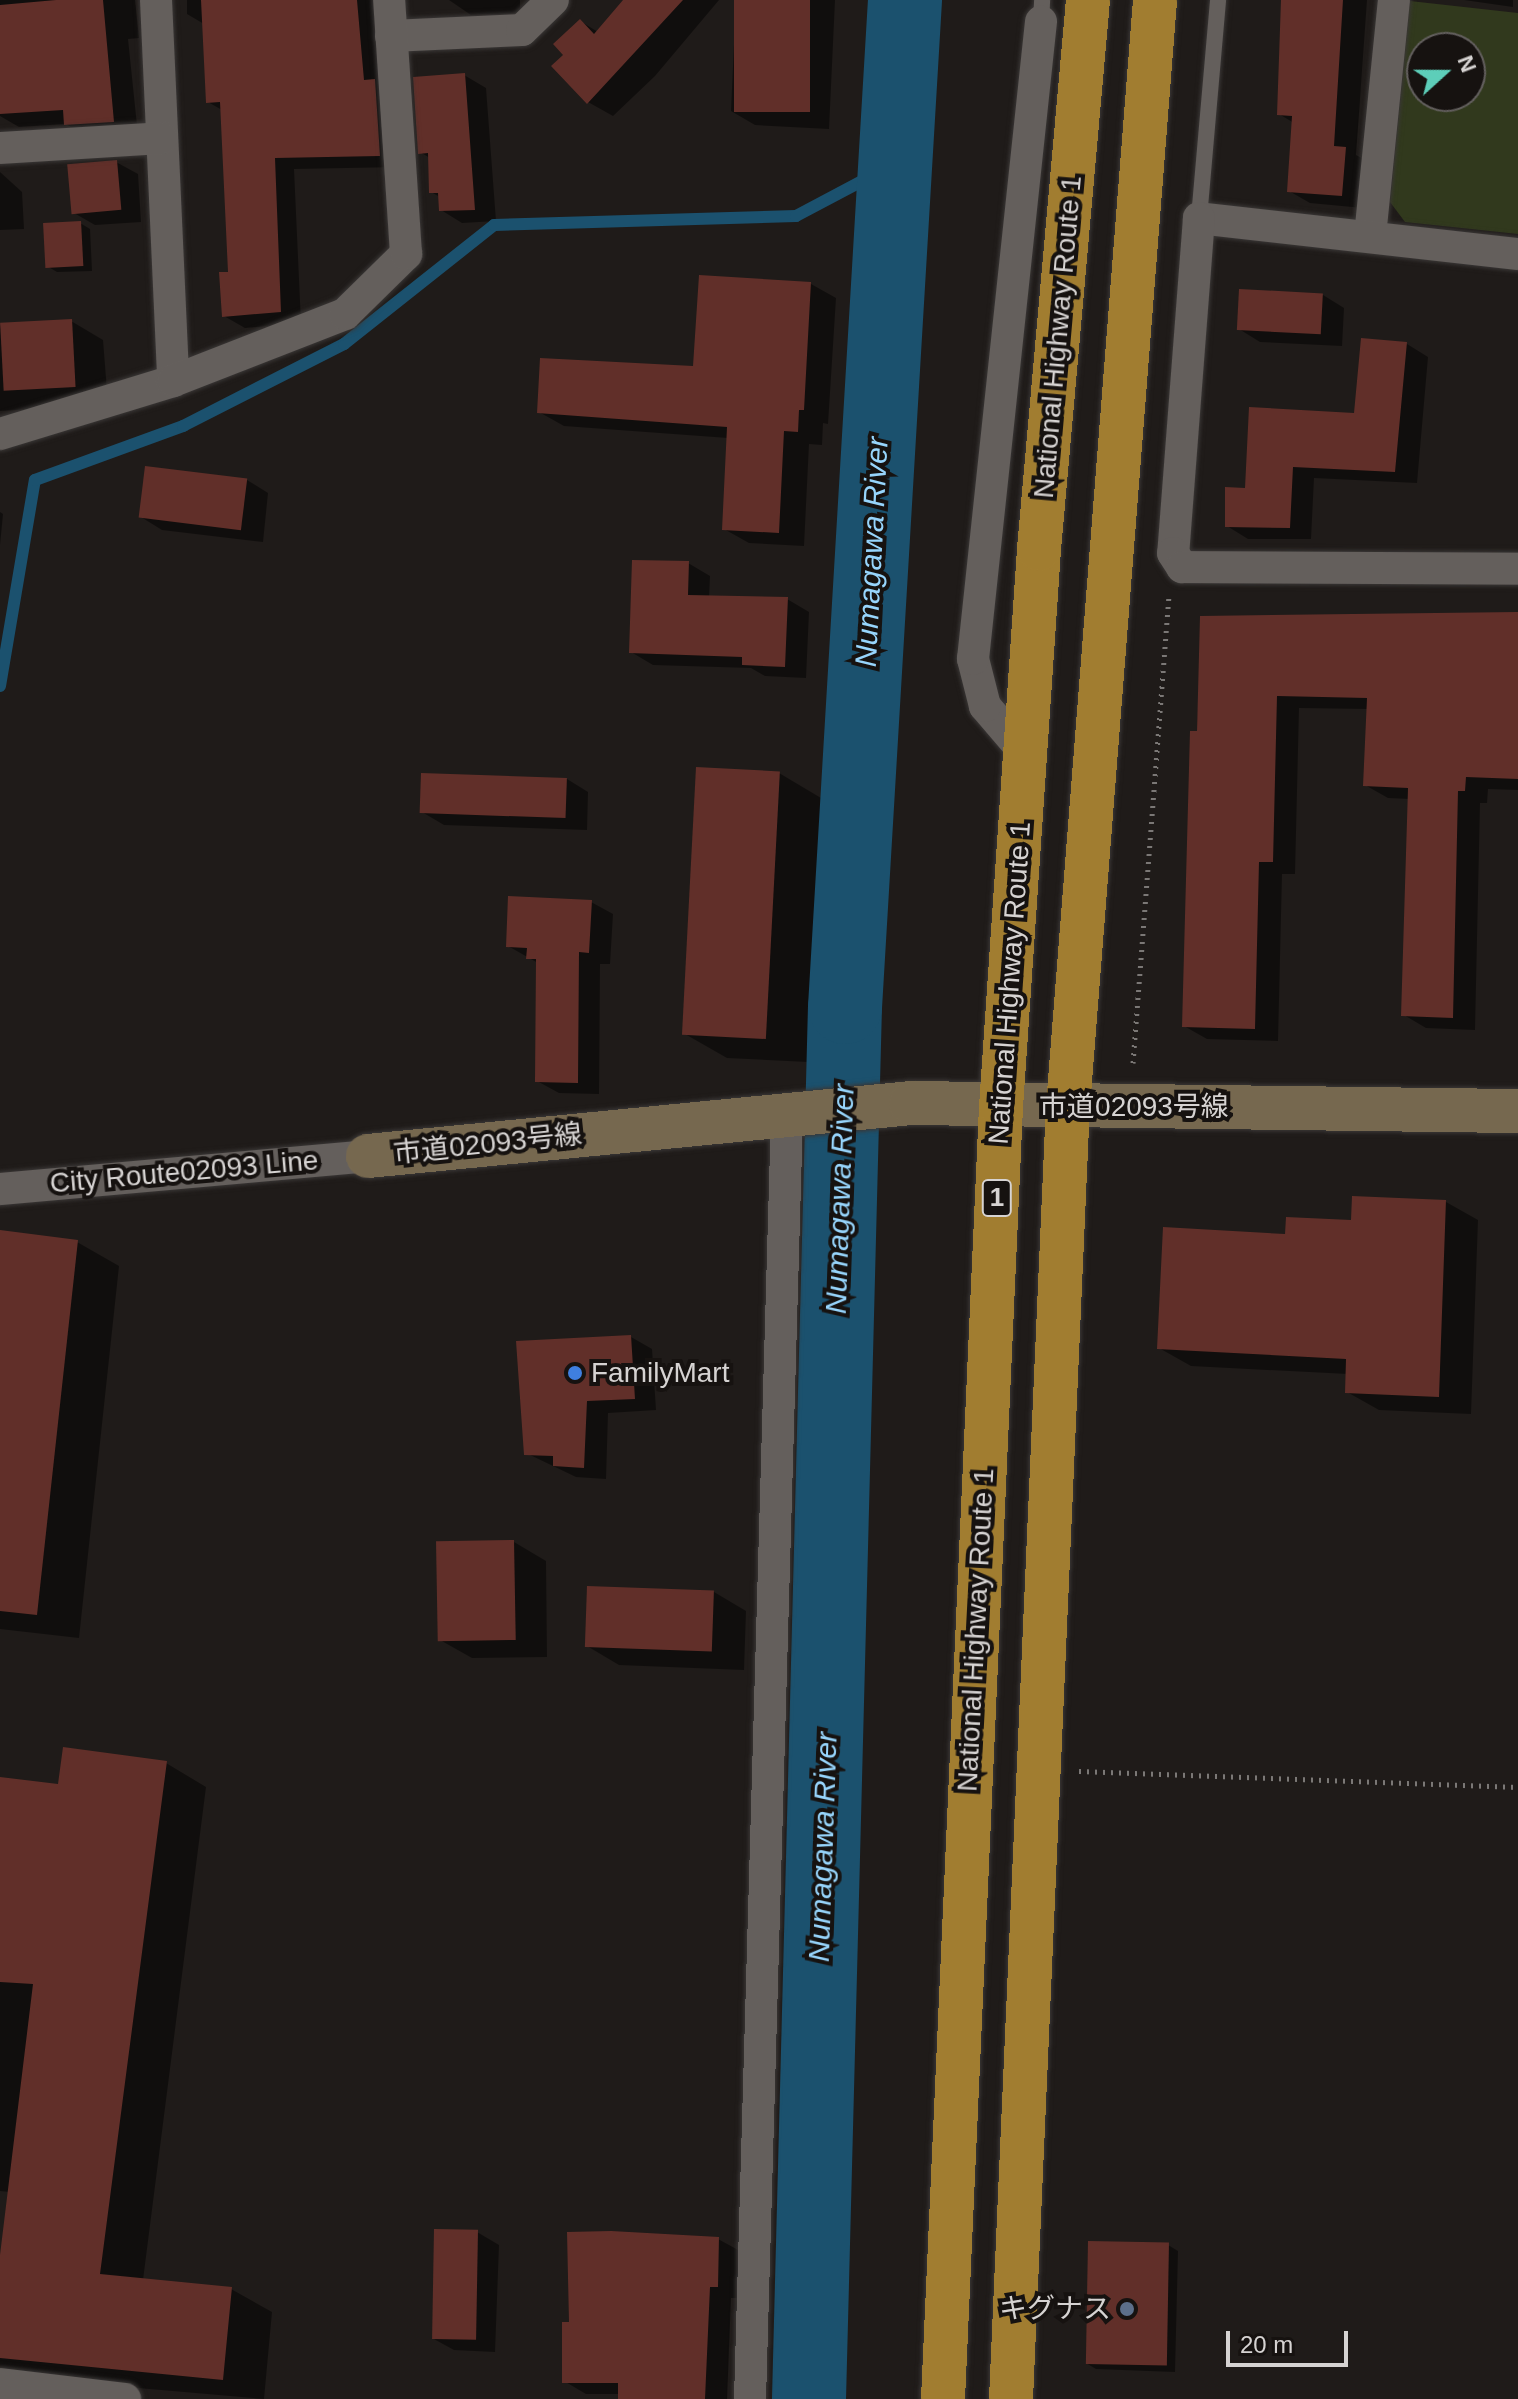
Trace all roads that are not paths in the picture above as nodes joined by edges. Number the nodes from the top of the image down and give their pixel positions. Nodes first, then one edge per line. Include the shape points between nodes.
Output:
1 (156, 0) edge
2 (389, 0) edge
3 (553, 0) edge
4 (1088, 0) edge
5 (1155, 0) edge
6 (1218, 0) edge
7 (1394, 0) edge
8 (1042, 11) edge
9 (391, 36) junction
10 (162, 138) junction
11 (0, 148) edge
12 (1199, 218) junction
13 (1370, 236) junction
14 (1518, 254) edge
15 (173, 381) junction
16 (0, 434) edge
17 (1518, 569) edge
18 (1025, 753) junction
19 (1068, 1106) junction
20 (1001, 1107) junction
21 (1518, 1111) edge
22 (793, 1114) junction
23 (368, 1156) joint
24 (0, 1189) edge
25 (0, 2384) edge
26 (125, 2399) edge
27 (750, 2399) edge
28 (943, 2399) edge
29 (1011, 2399) edge

1 - 10 street
2 - 9 street
3 - 9 street via 522,30
4 - 18 highway, National Highway Route 1 / 1
5 - 19 highway
6 - 12 lane
7 - 13 street
8 - 18 street via 973,659 985,706
9 - 15 street via 406,254 345,314
10 - 11 street
10 - 15 street
12 - 13 street
12 - 17 street via 1173,553 1182,567
13 - 14 street
15 - 16 street
18 - 20 highway, National Highway Route 1 / 1
19 - 20 street, 市道02093号線
19 - 21 street, 市道02093号線
19 - 29 highway
20 - 22 street, 市道02093号線 via 911,1103
20 - 28 highway, National Highway Route 1 / 1
22 - 23 street, 市道02093号線
22 - 27 street
23 - 24 street, City Route02093 Line
25 - 26 street

